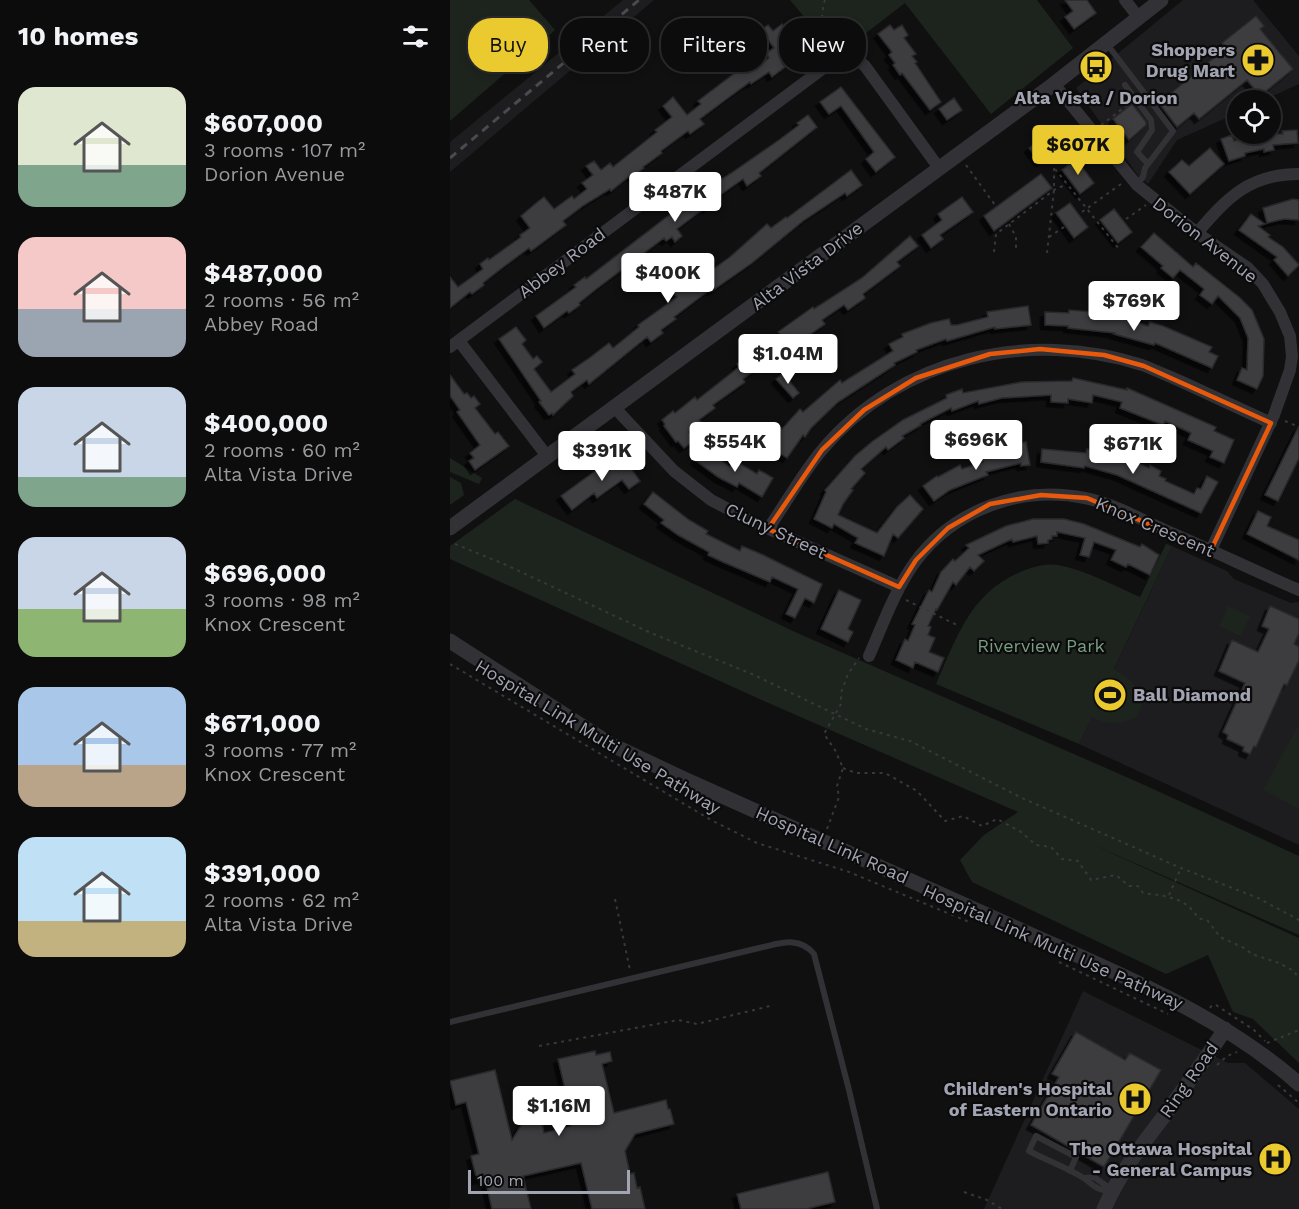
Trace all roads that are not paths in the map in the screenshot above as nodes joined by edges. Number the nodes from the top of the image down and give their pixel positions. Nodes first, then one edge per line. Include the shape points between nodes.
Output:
1 (1125, 0) edge
2 (1161, 0) edge
3 (1139, 18) junction
4 (1107, 44) junction
5 (1054, 84) junction
6 (1125, 85) dead end
7 (1148, 164) junction
8 (939, 168) junction
9 (1299, 174) edge
10 (1137, 185) junction
11 (1197, 233) junction
12 (454, 344) edge
13 (614, 407) junction
14 (1273, 419) junction
15 (547, 456) junction
16 (450, 528) edge
17 (768, 529) junction
18 (1211, 550) junction
19 (1299, 590) edge
20 (901, 593) junction
21 (450, 641) edge
22 (869, 656) road end
23 (450, 1022) edge
24 (1225, 1029) junction
25 (1299, 1084) edge
26 (1070, 1171) junction
27 (1112, 1191) junction
28 (877, 1209) edge
29 (1104, 1209) edge

1 - 3 street
2 - 3 street, Alta Vista Drive
3 - 4 street, Alta Vista Drive
4 - 5 street, Alta Vista Drive
4 - 7 lane via 1173,130
5 - 8 street, Alta Vista Drive
5 - 10 street, Dorion Avenue
6 - 7 lane via 1151,120 1152,130 1137,152
7 - 10 lane
8 - 12 street, Abbey Road via 865,66 855,58 837,58
8 - 13 street, Alta Vista Drive
9 - 11 street via 1267,178 1244,187
10 - 11 street, Dorion Avenue
11 - 14 street, Dorion Avenue via 1248,268 1263,284 1290,336 1290,370
12 - 15 street
13 - 15 street, Alta Vista Drive
13 - 17 street, Cluny Street via 674,471 711,500
14 - 17 street via 1144,366 1104,355 1040,349 990,354 916,378 864,410 822,450
14 - 18 street, Dorion Avenue
15 - 16 street, Alta Vista Drive
17 - 20 street, Cluny Street
18 - 19 street, Knox Crescent
18 - 20 street, Knox Crescent via 1087,498 1063,494 1014,498 990,504 948,528 916,560
20 - 22 street, Knox Crescent
21 - 24 street, Hospital Link Road via 610,744 1154,990
23 - 28 lane via 785,942 799,942 813,954
24 - 25 street, Ring Road
24 - 27 street, Ring Road
26 - 26 lane via 1029,1151 1036,1136 1076,1156
26 - 27 lane via 1094,1178
27 - 29 street, Ring Road

